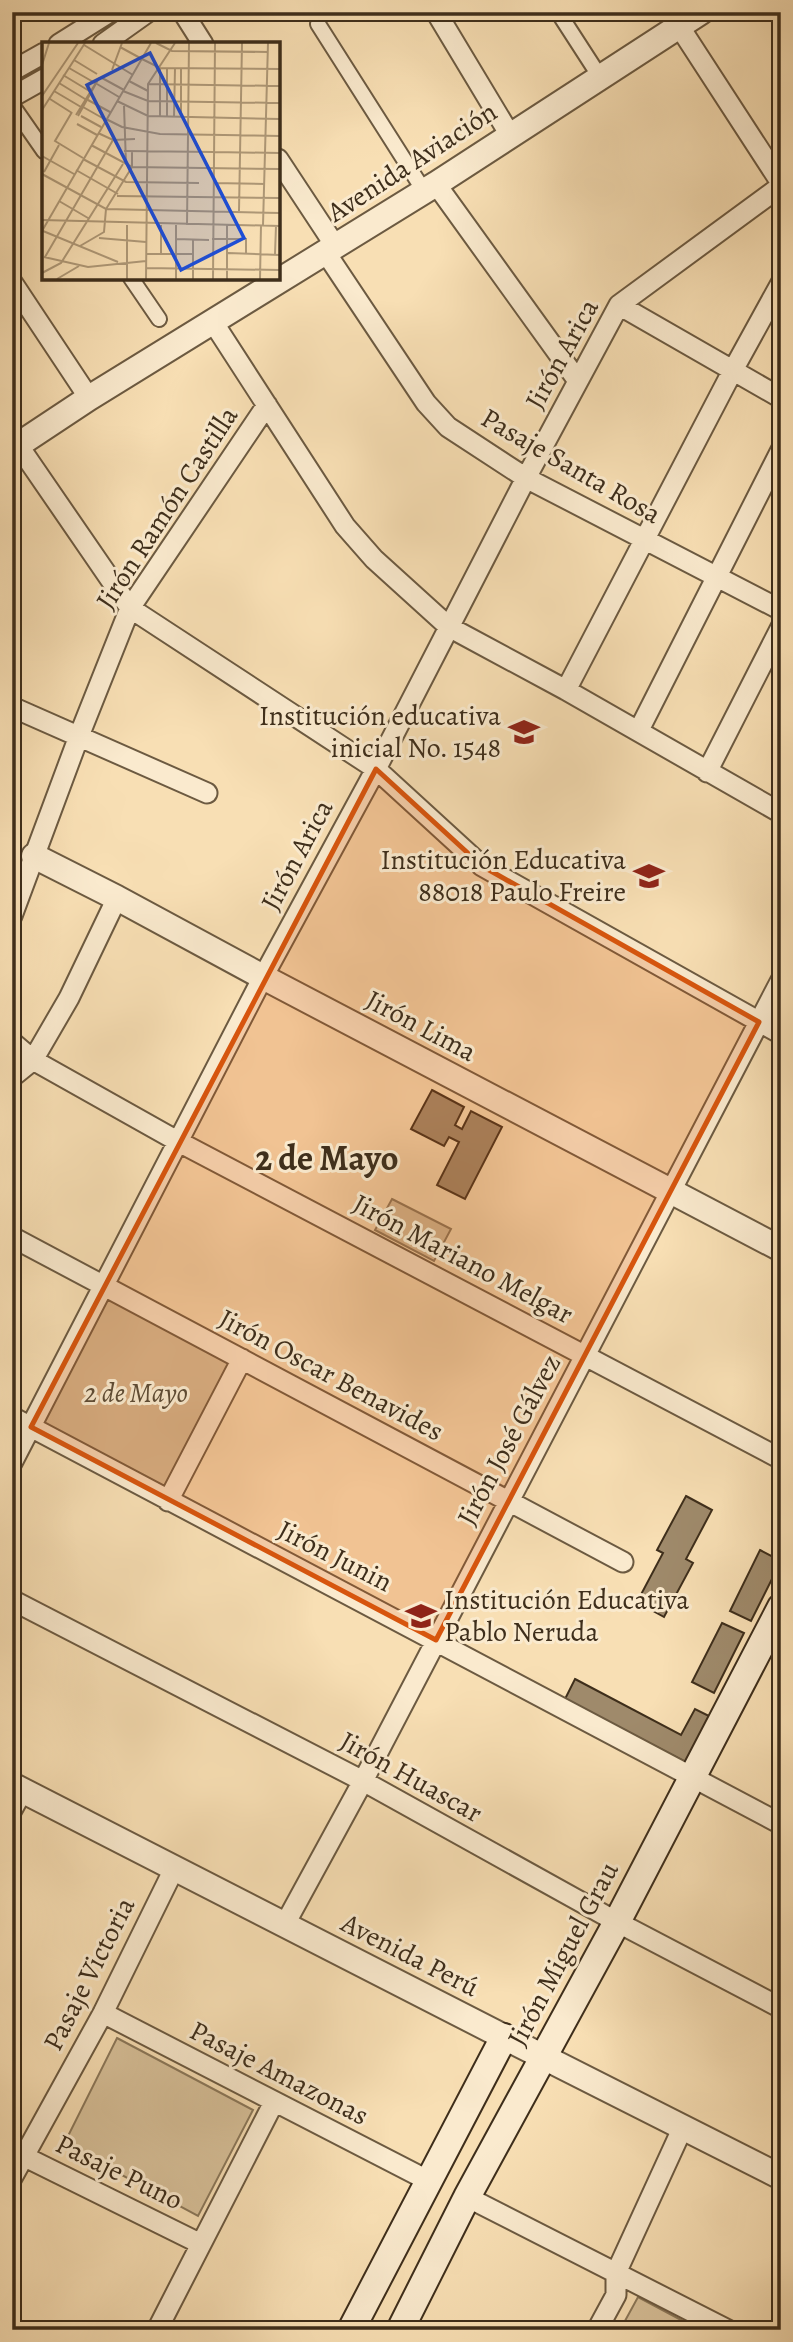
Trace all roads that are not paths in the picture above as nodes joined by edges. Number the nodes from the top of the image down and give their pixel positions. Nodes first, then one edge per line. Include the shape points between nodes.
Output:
1 (110, 12) edge
2 (148, 12) edge
3 (436, 12) edge
4 (558, 12) edge
5 (184, 14) dead end
6 (685, 19) edge
7 (82, 20) edge
8 (318, 24) dead end
9 (61, 42) edge
10 (106, 42) edge
11 (202, 42) edge
12 (42, 53) edge
13 (12, 71) edge
14 (600, 77) junction
15 (42, 80) edge
16 (12, 97) edge
17 (12, 105) edge
18 (510, 135) junction
19 (42, 148) edge
20 (280, 162) edge
21 (781, 184) edge
22 (430, 188) junction
23 (331, 250) junction
24 (280, 274) edge
25 (132, 280) edge
26 (12, 282) edge
27 (781, 283) edge
28 (253, 287) edge
29 (619, 304) junction
30 (159, 319) dead end
31 (213, 322) junction
32 (732, 372) junction
33 (578, 382) junction
34 (89, 398) junction
35 (781, 398) edge
36 (267, 405) junction
37 (15, 447) edge
38 (781, 450) edge
39 (526, 478) junction
40 (645, 541) junction
41 (716, 576) junction
42 (130, 608) junction
43 (781, 610) edge
44 (449, 627) junction
45 (781, 627) edge
46 (566, 690) junction
47 (12, 706) edge
48 (639, 730) junction
49 (79, 736) junction
50 (376, 769) junction
51 (707, 772) junction
52 (207, 793) dead end
53 (779, 809) edge
54 (34, 856) junction
55 (117, 898) junction
56 (12, 916) edge
57 (263, 977) junction
58 (781, 980) edge
59 (759, 1022) junction
60 (781, 1034) edge
61 (12, 1042) edge
62 (33, 1060) junction
63 (12, 1077) edge
64 (178, 1142) junction
65 (670, 1191) junction
66 (12, 1237) edge
67 (781, 1249) edge
68 (104, 1285) junction
69 (585, 1355) junction
70 (242, 1359) junction
71 (12, 1417) edge
72 (31, 1427) junction
73 (781, 1458) edge
74 (12, 1463) edge
75 (168, 1501) junction
76 (508, 1502) junction
77 (623, 1562) dead end
78 (12, 1600) edge
79 (781, 1607) edge
80 (773, 1639) edge
81 (436, 1640) junction
82 (692, 1777) junction
83 (363, 1781) junction
84 (16, 1795) edge
85 (781, 1824) edge
86 (174, 1868) junction
87 (617, 1922) junction
88 (285, 1924) junction
89 (781, 2008) edge
90 (103, 2013) junction
91 (504, 2037) junction
92 (543, 2057) junction
93 (274, 2102) junction
94 (683, 2127) junction
95 (18, 2153) edge
96 (781, 2177) edge
97 (12, 2178) edge
98 (429, 2182) junction
99 (467, 2197) junction
100 (201, 2244) junction
101 (616, 2273) junction
102 (157, 2330) edge
103 (351, 2330) edge
104 (400, 2330) edge
105 (597, 2330) edge
106 (728, 2330) edge

1 - 7 street
2 - 10 street
3 - 18 street
4 - 14 street
5 - 11 street
6 - 14 street, Avenida Aviación
6 - 21 street
7 - 9 street
8 - 22 street
12 - 13 street
14 - 18 street, Avenida Aviación
15 - 16 street
17 - 19 street
18 - 22 street, Avenida Aviación
20 - 23 street, Pasaje Santa Rosa
21 - 29 street, Jirón Arica
22 - 23 street, Avenida Aviación
22 - 33 street
23 - 24 street, Avenida Aviación
23 - 39 street, Pasaje Santa Rosa via 426,403 448,426
25 - 30 street
26 - 34 street
27 - 32 street
28 - 31 street, Avenida Aviación
29 - 32 street
29 - 33 street, Jirón Arica
31 - 34 street, Avenida Aviación
31 - 36 street
32 - 35 street
32 - 40 street
33 - 39 street, Jirón Arica
34 - 37 street, Avenida Aviación
36 - 42 street, Jirón Ramón Castilla
36 - 44 street via 345,526
37 - 42 street
38 - 41 street
39 - 40 street, Pasaje Santa Rosa
39 - 44 street, Jirón Arica
40 - 41 street, Pasaje Santa Rosa
40 - 46 street
41 - 43 street, Pasaje Santa Rosa
41 - 48 street
42 - 49 street, Jirón Ramón Castilla
42 - 50 street
44 - 46 street
44 - 50 street, Jirón Arica
45 - 51 street
46 - 48 street
47 - 49 street
48 - 51 street
49 - 52 street
49 - 54 street, Jirón Ramón Castilla
50 - 57 street, Jirón Arica
50 - 59 street via 482,866
51 - 53 street
54 - 55 street, Jirón Lima
54 - 56 street, Jirón Ramón Castilla
55 - 57 street, Jirón Lima
55 - 62 street
57 - 64 street, Jirón Arica
57 - 65 street, Jirón Lima
58 - 59 street, Jirón José Gálvez
59 - 60 street
59 - 65 street, Jirón José Gálvez
61 - 62 street, Jirón Mariano Melgar
62 - 63 street
62 - 64 street, Jirón Mariano Melgar
64 - 68 street, Jirón Arica
64 - 69 street, Jirón Mariano Melgar
65 - 67 street, Jirón Lima
65 - 69 street, Jirón José Gálvez
66 - 68 street, Jirón Oscar Benavides
68 - 70 street, Jirón Oscar Benavides
68 - 72 street, Jirón Arica
69 - 73 street, Jirón Mariano Melgar
69 - 76 street, Jirón José Gálvez
70 - 75 street
70 - 76 street, Jirón Oscar Benavides
71 - 72 street, Jirón Junin
72 - 74 street, Jirón Arica
72 - 75 street, Jirón Junin
75 - 81 street, Jirón Junin
76 - 77 street, Jirón Oscar Benavides
76 - 81 street, Jirón José Gálvez
78 - 83 street, Jirón Huascar
79 - 80 main road, Jirón Miguel Grau
80 - 82 main road, Jirón Miguel Grau
81 - 82 street, Jirón Junin
81 - 83 street, Jirón José Gálvez
82 - 85 street, Jirón Junin
82 - 87 main road, Jirón Miguel Grau
83 - 87 street, Jirón Huascar
83 - 88 street, Jirón José Gálvez
84 - 86 street, Avenida Perú
86 - 88 street, Avenida Perú
86 - 90 street, Pasaje Victoria
87 - 89 street, Jirón Huascar
87 - 92 main road, Jirón Miguel Grau
88 - 91 street, Avenida Perú
90 - 93 street, Pasaje Amazonas
90 - 95 street, Pasaje Victoria
91 - 92 street, Avenida Perú
91 - 98 main road, Jirón Miguel Grau
92 - 94 street, Avenida Perú
92 - 99 main road, Jirón Miguel Grau
93 - 98 street, Pasaje Amazonas
93 - 100 street
94 - 96 street, Avenida Perú
94 - 101 street
95 - 97 street, Pasaje Victoria
95 - 100 street, Pasaje Puno
98 - 103 main road, Jirón Miguel Grau
99 - 101 street
99 - 104 main road, Jirón Miguel Grau
100 - 102 street
101 - 105 street via 616,2295
101 - 106 street

